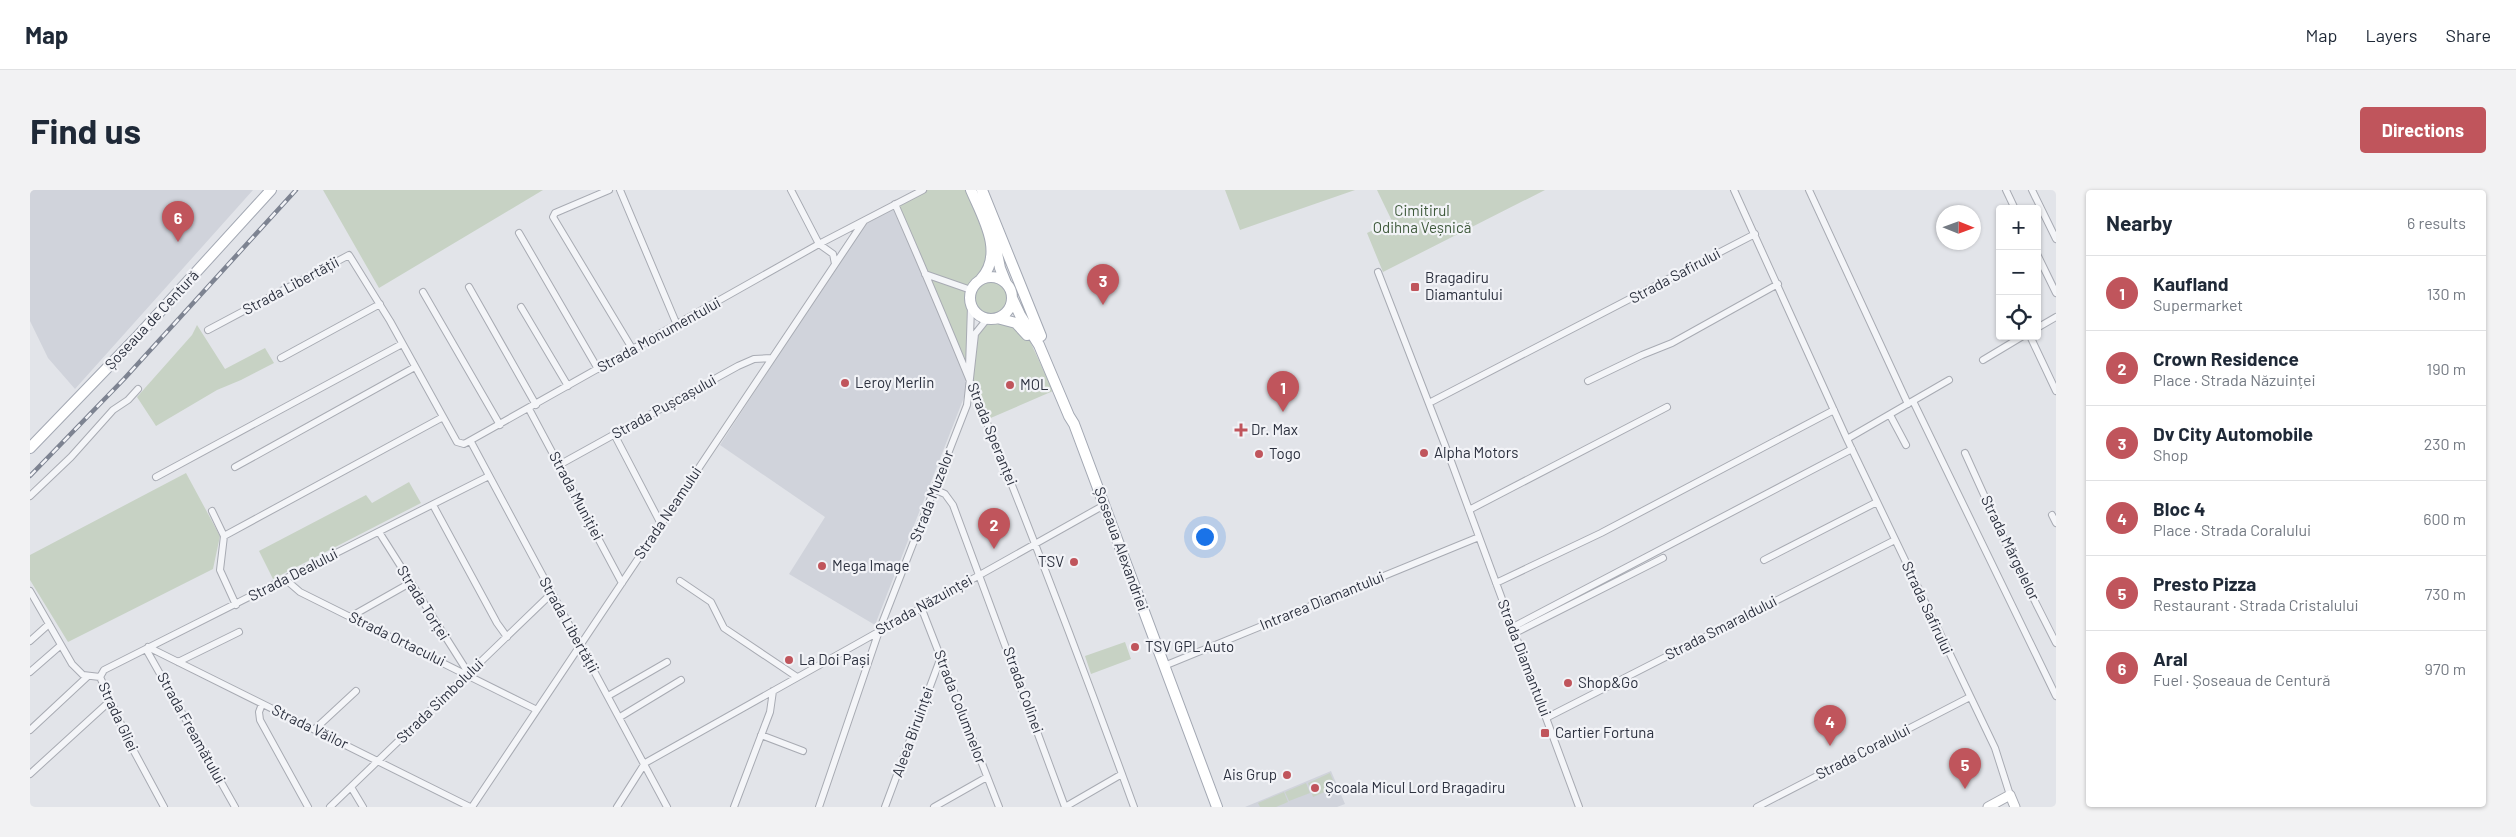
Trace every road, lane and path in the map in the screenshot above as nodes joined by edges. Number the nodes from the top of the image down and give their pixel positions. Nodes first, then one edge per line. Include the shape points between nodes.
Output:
1 (271, 190) edge
2 (609, 190) edge
3 (620, 190) edge
4 (791, 190) edge
5 (923, 190) edge
6 (971, 190) edge
7 (977, 190) edge
8 (982, 190) edge
9 (1734, 190) edge
10 (1809, 190) edge
11 (2006, 190) edge
12 (2032, 190) edge
13 (894, 204) junction
14 (2013, 205) edge
15 (864, 220) junction
16 (518, 233) dead end
17 (1755, 234) junction
18 (2056, 240) edge
19 (818, 244) junction
20 (2041, 262) edge
21 (835, 264) junction
22 (1378, 272) dead end
23 (925, 274) junction
24 (981, 279) junction
25 (1006, 283) junction
26 (1778, 284) junction
27 (468, 287) dead end
28 (971, 290) junction
29 (423, 292) dead end
30 (2056, 293) edge
31 (1012, 298) junction
32 (380, 304) junction
33 (971, 306) junction
34 (521, 308) dead end
35 (2056, 316) edge
36 (992, 318) junction
37 (676, 325) junction
38 (2041, 325) edge
39 (208, 330) dead end
40 (2016, 340) edge
41 (2032, 340) edge
42 (402, 344) junction
43 (632, 350) junction
44 (281, 358) dead end
45 (771, 358) junction
46 (1983, 360) dead end
47 (415, 367) junction
48 (598, 369) junction
49 (1950, 380) dead end
50 (1588, 381) dead end
51 (970, 382) junction
52 (568, 386) junction
53 (138, 389) dead end
54 (2056, 391) edge
55 (1429, 403) junction
56 (1910, 403) junction
57 (536, 405) junction
58 (1667, 407) dead end
59 (529, 409) junction
60 (1834, 410) junction
61 (1890, 415) junction
62 (443, 417) junction
63 (1074, 424) junction
64 (500, 425) junction
65 (614, 434) junction
66 (1848, 439) junction
67 (471, 442) junction
68 (459, 444) joint
69 (1906, 445) dead end
70 (30, 448) edge
71 (1852, 449) junction
72 (1965, 453) dead end
73 (559, 465) junction
74 (235, 467) dead end
75 (489, 476) junction
76 (156, 477) dead end
77 (934, 489) junction
78 (30, 496) edge
79 (1877, 502) junction
80 (433, 505) junction
81 (1099, 508) junction
82 (1469, 510) junction
83 (212, 511) dead end
84 (2052, 515) dead end
85 (2056, 523) edge
86 (661, 524) junction
87 (379, 532) junction
88 (224, 536) junction
89 (1479, 537) junction
90 (1895, 540) junction
91 (1036, 545) junction
92 (1663, 558) dead end
93 (1764, 560) dead end
94 (980, 574) junction
95 (286, 579) junction
96 (680, 581) dead end
97 (410, 583) junction
98 (622, 583) junction
99 (1496, 583) junction
100 (30, 591) edge
101 (551, 594) junction
102 (236, 605) junction
103 (921, 608) junction
104 (350, 617) junction
105 (49, 624) junction
106 (1514, 630) junction
107 (879, 631) junction
108 (239, 632) dead end
109 (507, 637) junction
110 (30, 641) edge
111 (2056, 643) edge
112 (61, 645) junction
113 (580, 646) junction
114 (147, 648) junction
115 (941, 657) junction
116 (178, 662) junction
117 (666, 662) dead end
118 (1164, 666) junction
119 (30, 672) edge
120 (469, 674) junction
121 (88, 676) junction
122 (100, 676) junction
123 (797, 677) junction
124 (682, 680) dead end
125 (356, 691) dead end
126 (773, 691) junction
127 (608, 696) junction
128 (2056, 696) edge
129 (1970, 697) junction
130 (110, 700) junction
131 (262, 704) junction
132 (537, 710) junction
133 (620, 717) junction
134 (1546, 718) junction
135 (30, 730) edge
136 (315, 730) junction
137 (761, 735) junction
138 (803, 751) dead end
139 (378, 760) junction
140 (646, 763) junction
141 (30, 774) edge
142 (1122, 774) junction
143 (987, 777) junction
144 (351, 787) junction
145 (2013, 801) edge
146 (666, 806) edge
147 (164, 807) edge
148 (235, 807) edge
149 (308, 807) edge
150 (330, 807) edge
151 (362, 807) edge
152 (471, 807) edge
153 (617, 807) edge
154 (734, 807) edge
155 (818, 807) edge
156 (885, 807) edge
157 (934, 807) edge
158 (999, 807) edge
159 (1065, 807) edge
160 (1134, 807) edge
161 (1210, 807) edge
162 (1217, 807) edge
163 (1579, 807) edge
164 (1757, 807) edge
165 (1988, 807) edge
166 (1998, 807) edge

1 - 70 main road, Șoseaua de Centură
2 - 43 street via 555,213 553,217
3 - 37 street
4 - 19 street
5 - 13 street, Strada Monumentului
6 - 24 main road via 992,246 990,267
7 - 25 main road
8 - 63 main road
9 - 17 street, Strada Safirului
10 - 56 street
11 - 14 street
12 - 18 street
13 - 15 street, Strada Monumentului
13 - 23 street, Strada Speranței
15 - 19 street, Strada Monumentului
15 - 21 street, Strada Neamului
16 - 48 street
17 - 26 street, Strada Safirului
17 - 55 street, Strada Safirului
19 - 21 street via 833,254
19 - 37 street, Strada Monumentului
20 - 30 street
21 - 45 street, Strada Neamului
22 - 55 street, Strada Diamantului
23 - 28 street
23 - 51 street, Strada Speranței
24 - 25 main road via 994,277
24 - 28 main road
25 - 31 main road
26 - 50 street via 1672,343
26 - 60 street, Strada Safirului
27 - 57 street
28 - 33 main road
29 - 64 street
31 - 36 main road via 1008,310
31 - 63 main road, Șoseaua Alexandriei via 1040,345
32 - 39 street, Strada Libertății via 348,255
32 - 42 street, Strada Libertății
32 - 44 street
33 - 36 main road via 980,316
33 - 51 street
34 - 52 street
35 - 38 street
36 - 51 street via 975,334
36 - 81 main road, Șoseaua Alexandriei via 1016,323 1033,345
37 - 43 street, Strada Monumentului
40 - 46 street
41 - 54 street
42 - 47 street, Strada Libertății
42 - 76 street
43 - 48 street, Strada Monumentului
45 - 65 street, Strada Pușcașului via 754,359 738,366
45 - 86 street, Strada Neamului
47 - 62 street, Strada Libertății
47 - 74 street
48 - 52 street, Strada Monumentului
49 - 56 street
51 - 77 street, Strada Muzelor via 967,405
51 - 91 street, Strada Speranței
52 - 57 street, Strada Monumentului
53 - 78 street via 113,410
55 - 82 street, Strada Diamantului
56 - 61 street
56 - 128 street
57 - 59 street, Strada Monumentului
58 - 82 street
59 - 64 street, Strada Monumentului
59 - 73 street, Strada Muniției
60 - 66 street, Strada Safirului
60 - 99 street via 1601,533
61 - 66 street
61 - 69 street
62 - 68 street, Strada Libertății
62 - 88 street
63 - 118 main road, Șoseaua Alexandriei
64 - 67 street, Strada Monumentului
65 - 73 street, Strada Pușcașului
65 - 86 street
66 - 71 street, Strada Safirului
67 - 68 street, Strada Monumentului
67 - 75 street, Strada Libertății
71 - 79 street, Strada Safirului
71 - 106 street
72 - 111 street, Strada Mărgelelor
73 - 98 street, Strada Muniției
75 - 80 street, Strada Dealului
75 - 101 street, Strada Libertății
77 - 94 street, Strada Colinei via 950,499
77 - 107 street, Strada Muzelor
79 - 90 street, Strada Safirului
79 - 93 street
80 - 87 street, Strada Dealului
80 - 109 street
81 - 91 street, Strada Năzuinței
81 - 161 main road, Șoseaua Alexandriei
82 - 89 street, Strada Diamantului
83 - 88 street
84 - 85 street
86 - 98 street, Strada Neamului
87 - 95 street, Strada Dealului
87 - 97 street, Strada Torței
88 - 102 street via 220,570
89 - 99 street, Strada Diamantului
89 - 118 street, Intrarea Diamantului
90 - 129 street, Strada Safirului
90 - 134 street, Strada Smaraldului
91 - 94 street, Strada Năzuinței
91 - 142 street, Strada Speranței
92 - 106 street
94 - 103 street, Strada Năzuinței
94 - 159 street, Strada Colinei
95 - 102 street, Strada Dealului
95 - 104 street, Strada Ortacului via 300,592
96 - 123 street via 711,602 724,628
97 - 104 street
97 - 120 street, Strada Torței
98 - 113 street, Strada Neamului
99 - 106 street, Strada Diamantului
100 - 105 street, Strada Gliei
101 - 109 street, Strada Simbolului
101 - 113 street, Strada Libertății
102 - 114 street, Strada Dealului
103 - 107 street, Strada Năzuinței
103 - 115 street, Strada Columnelor
104 - 120 street, Strada Ortacului
105 - 110 street
105 - 112 street, Strada Gliei
106 - 134 street, Strada Diamantului
107 - 123 street, Strada Năzuinței
107 - 155 street, Strada Muzelor
108 - 116 street
109 - 120 street, Strada Simbolului
112 - 119 street
112 - 121 street, Strada Gliei via 78,671
113 - 127 street, Strada Libertății
113 - 132 street, Strada Neamului
114 - 116 street, Strada Văilor
114 - 122 street, Strada Dealului via 104,670
114 - 148 street, Strada Freamătului
115 - 143 street, Strada Columnelor
115 - 156 street, Aleea Biruinței
116 - 131 street, Strada Văilor
117 - 127 street
118 - 162 main road, Șoseaua Alexandriei
120 - 132 street, Strada Ortacului
120 - 139 street, Strada Simbolului
121 - 122 street, Strada Gliei
121 - 135 street
122 - 130 street, Strada Gliei
123 - 126 street, Strada Năzuinței
124 - 133 street
125 - 136 street
126 - 137 street via 770,712
126 - 140 street, Strada Năzuinței
127 - 133 street, Strada Libertății
129 - 145 street, Strada Safirului via 2000,759
129 - 164 street, Strada Coralului
130 - 141 street
130 - 147 street, Strada Gliei
131 - 136 street, Strada Văilor
131 - 149 street via 260,720
132 - 152 street, Strada Neamului
133 - 140 street, Strada Libertății
134 - 163 street, Strada Diamantului
136 - 139 street, Strada Văilor
137 - 138 street
137 - 154 street
139 - 144 street, Strada Simbolului
139 - 152 street, Strada Văilor
140 - 146 street, Strada Libertății
140 - 153 street
142 - 159 street
142 - 160 street, Strada Speranței
143 - 157 street
143 - 158 street, Strada Columnelor
144 - 150 street, Strada Simbolului
144 - 151 street
145 - 165 street
145 - 166 street

